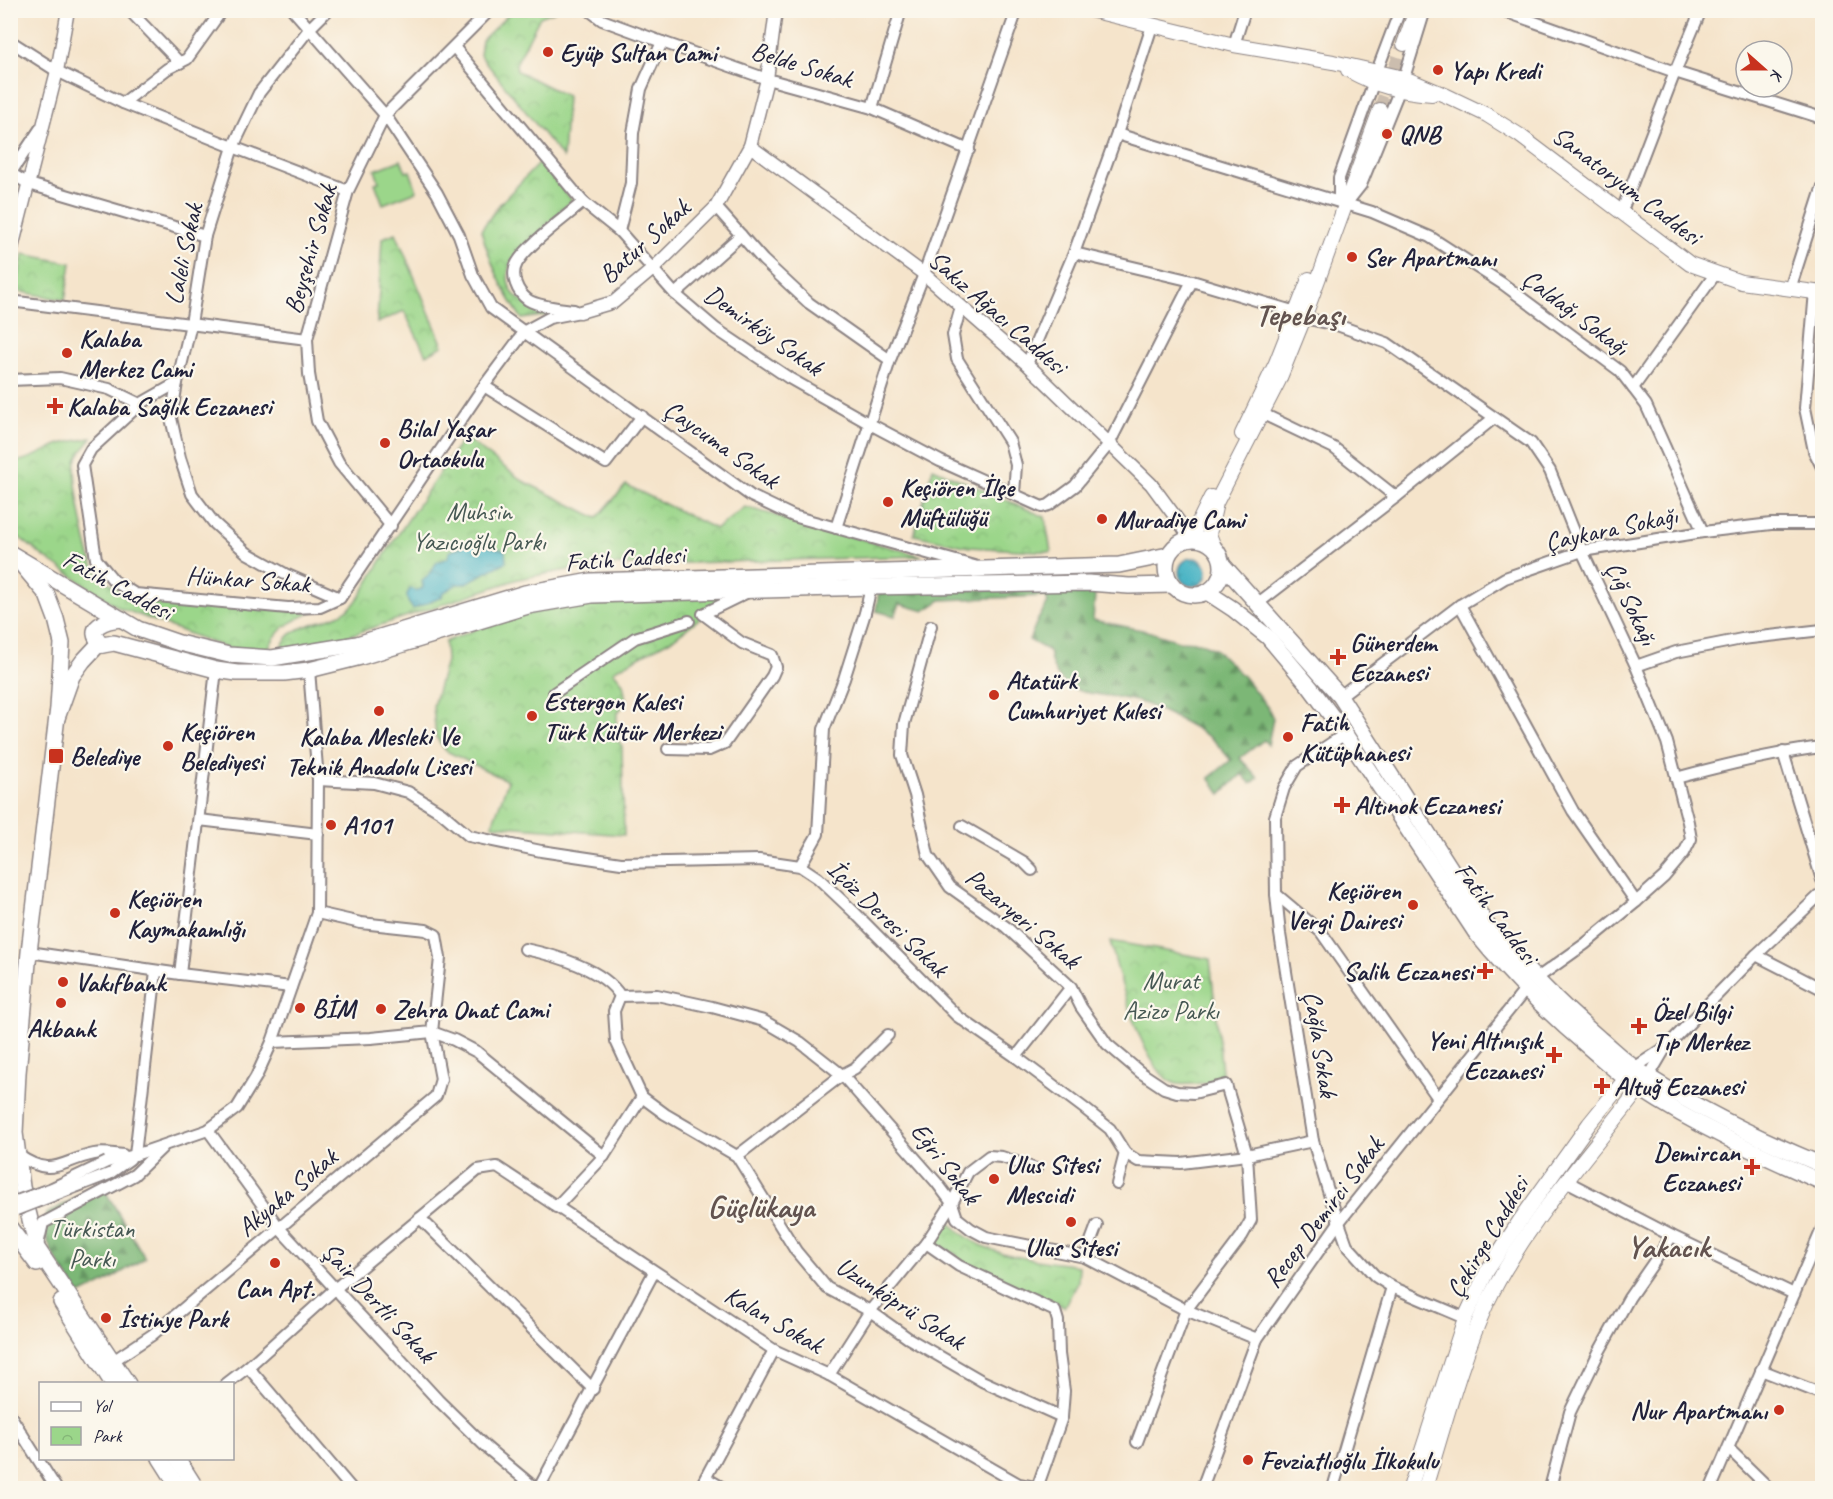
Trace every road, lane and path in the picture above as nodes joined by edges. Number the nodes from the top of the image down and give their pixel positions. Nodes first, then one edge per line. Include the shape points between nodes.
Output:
1 (68, 10) edge
2 (129, 10) edge
3 (222, 10) edge
4 (293, 10) edge
5 (328, 10) edge
6 (490, 10) edge
7 (589, 10) edge
8 (776, 10) edge
9 (901, 10) edge
10 (1017, 10) edge
11 (1090, 10) edge
12 (1245, 10) edge
13 (1400, 10) edge
14 (1407, 10) edge
15 (1416, 10) edge
16 (1425, 10) edge
17 (1502, 10) edge
18 (1701, 10) edge
19 (1152, 26) junction
20 (310, 28) junction
21 (10, 41) edge
22 (662, 42) junction
23 (1234, 45) junction
24 (454, 47) junction
25 (180, 63) junction
26 (57, 71) junction
27 (1675, 72) junction
28 (1375, 78) junction
29 (767, 79) junction
30 (1401, 85) junction
31 (123, 103) junction
32 (873, 108) junction
33 (1376, 109) tunnel mouth
34 (385, 115) junction
35 (1822, 118) edge
36 (41, 127) junction
37 (1116, 134) junction
38 (750, 146) junction
39 (233, 147) junction
40 (969, 150) junction
41 (11, 173) edge
42 (29, 184) junction
43 (1822, 189) edge
44 (348, 190) junction
45 (583, 202) junction
46 (1343, 203) junction
47 (716, 207) junction
48 (1621, 213) junction
49 (619, 231) junction
50 (741, 235) junction
51 (206, 236) junction
52 (1074, 253) junction
53 (10, 256) edge
54 (653, 269) junction
55 (1716, 273) junction
56 (924, 274) junction
57 (1192, 281) junction
58 (1790, 289) junction
59 (1819, 292) edge
60 (675, 294) junction
61 (10, 301) edge
62 (961, 307) junction
63 (580, 312) junction
64 (1300, 315) junction
65 (191, 324) junction
66 (525, 331) junction
67 (307, 339) junction
68 (890, 360) junction
69 (1027, 364) junction
70 (10, 380) edge
71 (177, 383) junction
72 (484, 386) junction
73 (1633, 388) junction
74 (140, 404) junction
75 (1263, 414) junction
76 (642, 416) junction
77 (1494, 418) junction
78 (870, 424) junction
79 (1109, 444) junction
80 (1822, 467) edge
81 (1014, 495) junction
82 (1396, 497) junction
83 (1822, 525) edge
84 (391, 526) junction
85 (836, 528) junction
86 (1704, 532) junction
87 (1191, 538) junction
88 (1214, 547) junction
89 (1582, 551) junction
90 (12, 555) edge
91 (1168, 555) junction
92 (1222, 565) junction
93 (983, 569) junction
94 (1172, 585) junction
95 (871, 587) junction
96 (750, 590) junction
97 (1207, 592) junction
98 (340, 598) junction
99 (1257, 604) junction
100 (1460, 605) junction
101 (122, 619) junction
102 (689, 621) dead end
103 (931, 626) dead end
104 (1822, 630) edge
105 (102, 645) junction
106 (1636, 666) junction
107 (216, 670) junction
108 (309, 670) junction
109 (554, 693) dead end
110 (1340, 696) junction
111 (57, 718) junction
112 (1345, 734) junction
113 (1822, 747) edge
114 (668, 749) dead end
115 (1784, 752) junction
116 (1676, 778) junction
117 (318, 780) junction
118 (199, 820) junction
119 (962, 826) dead end
120 (318, 834) junction
121 (800, 866) junction
122 (1032, 870) dead end
123 (1822, 880) edge
124 (1822, 893) edge
125 (1276, 894) junction
126 (1636, 902) junction
127 (317, 913) junction
128 (525, 949) dead end
129 (29, 952) junction
130 (1756, 955) junction
131 (156, 970) junction
132 (180, 974) junction
133 (1531, 984) junction
134 (291, 987) junction
135 (1071, 987) junction
136 (1822, 989) edge
137 (620, 996) junction
138 (432, 1032) junction
139 (888, 1035) dead end
140 (272, 1042) junction
141 (1666, 1047) junction
142 (1016, 1057) junction
143 (18, 1073) junction
144 (1630, 1074) junction
145 (842, 1075) junction
146 (1644, 1082) junction
147 (10, 1089) edge
148 (642, 1096) junction
149 (1438, 1098) junction
150 (208, 1130) junction
151 (13, 1131) edge
152 (1313, 1142) junction
153 (164, 1146) junction
154 (1125, 1153) junction
155 (18, 1155) junction
156 (135, 1155) junction
157 (1246, 1155) junction
158 (604, 1156) junction
159 (737, 1156) junction
160 (1822, 1165) edge
161 (1036, 1169) dead end
162 (1566, 1181) junction
163 (1822, 1182) edge
164 (1117, 1184) dead end
165 (952, 1203) junction
166 (13, 1207) edge
167 (556, 1207) junction
168 (420, 1218) junction
169 (1339, 1222) junction
170 (1097, 1225) dead end
171 (10, 1228) edge
172 (280, 1229) junction
173 (1822, 1229) edge
174 (1672, 1236) junction
175 (10, 1242) edge
176 (926, 1243) junction
177 (33, 1250) junction
178 (1085, 1257) junction
179 (654, 1272) junction
180 (1392, 1287) junction
181 (336, 1288) junction
182 (1794, 1294) junction
183 (1186, 1310) junction
184 (870, 1311) junction
185 (1465, 1318) junction
186 (1257, 1339) junction
187 (774, 1350) junction
188 (113, 1361) junction
189 (248, 1367) junction
190 (1761, 1370) junction
191 (829, 1375) junction
192 (112, 1382) edge
193 (127, 1382) edge
194 (227, 1382) edge
195 (593, 1389) junction
196 (1822, 1394) edge
197 (10, 1415) edge
198 (1062, 1417) junction
199 (1137, 1442) dead end
200 (1728, 1449) junction
201 (161, 1460) edge
202 (178, 1460) edge
203 (706, 1478) junction
204 (1018, 1486) edge
205 (56, 1488) edge
206 (179, 1488) edge
207 (196, 1488) edge
208 (351, 1488) edge
209 (537, 1488) edge
210 (700, 1488) edge
211 (723, 1488) edge
212 (1038, 1488) edge
213 (1202, 1488) edge
214 (1333, 1488) edge
215 (1410, 1488) edge
216 (1425, 1488) edge
217 (1550, 1488) edge
218 (1712, 1488) edge
219 (1769, 1488) edge

1 - 26 street
2 - 25 street
3 - 25 street via 200,43
4 - 20 street, Çaycuma Sokak
5 - 20 street, Laleli Sokak
6 - 24 street, Beyşehir Sokak
7 - 22 street, Belde Sokak via 602,20
8 - 29 street, Batur Sokak
9 - 32 street
10 - 40 street
11 - 19 main road, Sanatoryum Caddesi
12 - 23 street
13 - 28 street
14 - 15 main road via 1400,42
16 - 30 street
17 - 27 street
18 - 27 street
19 - 23 main road, Sanatoryum Caddesi
19 - 37 street
20 - 34 street, Çaycuma Sokak
20 - 39 street, Laleli Sokak via 259,93
21 - 26 street
22 - 29 street, Belde Sokak
22 - 49 street via 641,89 633,133 631,183
23 - 28 main road, Sanatoryum Caddesi via 1333,62
24 - 34 street, Beyşehir Sokak
24 - 45 street, Demirköy Sokak
25 - 31 street via 166,69
26 - 31 street
26 - 36 street
27 - 35 street
27 - 48 street
28 - 30 main road, Sanatoryum Caddesi
28 - 46 street via 1339,178
29 - 32 street, Belde Sokak
29 - 38 street, Batur Sokak
30 - 46 street via 1361,185
30 - 48 main road, Sanatoryum Caddesi via 1447,96 1487,115
31 - 39 street
32 - 40 street, Belde Sokak
33 - 46 main road
34 - 44 street, Beyşehir Sokak
34 - 66 street, Çaycuma Sokak via 437,193 491,308
36 - 41 street
36 - 42 street
37 - 46 street, Çaldağı Sokağı
37 - 52 street
38 - 47 street, Batur Sokak
38 - 56 street, Sakız Ağacı Caddesi
39 - 44 street
39 - 51 street, Laleli Sokak
40 - 56 street
41 - 42 street
42 - 51 street
42 - 53 street
43 - 58 street
44 - 67 street, Beyşehir Sokak
45 - 49 street, Demirköy Sokak
45 - 63 street, Batur Sokak via 524,253 516,265 515,278 518,292 530,301
46 - 64 main road
46 - 73 street, Çaldağı Sokağı via 1430,237 1512,291 1620,371
47 - 50 street
47 - 54 street, Batur Sokak
48 - 55 main road, Sanatoryum Caddesi via 1690,264
49 - 54 street, Demirköy Sokak
50 - 60 street
50 - 68 street via 809,303
51 - 65 street, Laleli Sokak
52 - 57 street, Çığ Sokağı
52 - 69 street
54 - 60 street, Demirköy Sokak
54 - 63 street, Batur Sokak via 614,302
55 - 58 main road, Sanatoryum Caddesi via 1741,282
55 - 73 street
56 - 62 street, Sakız Ağacı Caddesi
56 - 68 street
57 - 64 street, Çığ Sokağı
57 - 79 street
58 - 59 main road, Sanatoryum Caddesi
59 - 80 street via 1805,408 1814,451
60 - 78 street, Demirköy Sokak via 716,329 789,378
61 - 65 street
62 - 69 street, Sakız Ağacı Caddesi
62 - 81 street via 953,335 957,359 1010,442 1016,465
63 - 66 street, Hünkar Sokak via 549,318
64 - 75 main road via 1279,380
64 - 77 street, Çığ Sokağı via 1387,343
64 - 87 main road
65 - 67 street
65 - 71 street, Laleli Sokak
66 - 72 street, Hünkar Sokak
66 - 76 street, Çaycuma Sokak
67 - 84 street, Beyşehir Sokak via 317,421 339,463
68 - 78 street
69 - 79 street, Sakız Ağacı Caddesi
70 - 74 street via 60,378 110,388
71 - 74 street, Hünkar Sokak
71 - 98 street, Laleli Sokak via 171,418 180,458 192,494 214,524 247,553
72 - 76 street via 606,463
72 - 84 street, Hünkar Sokak
73 - 86 street, Çaldağı Sokağı via 1647,405
74 - 98 street, Hünkar Sokak via 91,448 82,465 96,559 114,581 135,594 288,608 320,607
75 - 82 street via 1334,448
75 - 88 main road via 1216,503 1209,534
76 - 85 street, Çaycuma Sokak via 751,496 793,516
77 - 82 street
77 - 89 street, Çığ Sokağı via 1531,443 1550,471
78 - 81 street, Demirköy Sokak
78 - 85 street
79 - 81 street, Demirköy Sokak via 1075,486 1049,505 1042,507
79 - 87 street, Sakız Ağacı Caddesi via 1151,484
82 - 99 street
83 - 86 street, Çaykara Sokağı via 1771,524
84 - 98 street, Hünkar Sokak
85 - 93 street, Çaycuma Sokak
86 - 89 street, Çaykara Sokağı
87 - 88 main road
87 - 91 main road
88 - 92 main road
89 - 100 street, Çaykara Sokağı via 1505,578
89 - 106 street, Çığ Sokağı
90 - 101 main road, Fatih Caddesi
90 - 111 main road via 47,595 56,619 62,643
91 - 93 main road, Fatih Caddesi via 1119,565
91 - 94 main road via 1166,570
92 - 97 main road via 1219,581
92 - 99 main road, Fatih Caddesi
93 - 101 main road, Fatih Caddesi via 591,581 525,592 357,644 272,658 229,655 178,643
94 - 95 main road, Fatih Caddesi
94 - 97 main road via 1188,595
95 - 96 main road, Fatih Caddesi
95 - 121 street via 844,679 824,729 818,834
96 - 108 main road, Fatih Caddesi via 592,596 528,606
96 - 114 street via 703,614 742,643 772,656 776,667 772,676 725,742 709,750
97 - 112 main road, Fatih Caddesi via 1268,637
99 - 110 main road, Fatih Caddesi
100 - 110 street, Çaykara Sokağı
100 - 126 street via 1573,811
101 - 105 main road via 98,626 95,639
102 - 109 street via 635,638
103 - 135 street, Pazaryeri Sokak via 904,724 902,755 928,855 950,887 1005,927
104 - 106 street via 1742,639 1676,652
105 - 107 main road, Fatih Caddesi via 126,645
105 - 111 main road via 90,653 72,676
106 - 116 street, Çığ Sokağı via 1667,742
107 - 108 main road, Fatih Caddesi
107 - 118 street
108 - 117 street
110 - 133 main road, Fatih Caddesi via 1487,925
111 - 129 main road
112 - 125 street, Çağla Sokak via 1298,766 1284,788 1275,817
112 - 133 main road, Fatih Caddesi via 1476,933 1500,963
113 - 115 street
115 - 116 street
115 - 123 street
116 - 126 street, Çığ Sokağı via 1691,839 1664,877
117 - 120 street
117 - 121 street, İçöz Deresi Sokak via 374,783 408,792 469,836 541,851 621,863 759,860
118 - 120 street
118 - 132 street
119 - 122 street
120 - 127 street
121 - 142 street, İçöz Deresi Sokak via 855,913 957,1016
124 - 130 street, Çekirge Caddesi
125 - 149 street via 1321,932
125 - 152 street, Çağla Sokak
126 - 133 street, Çığ Sokağı
127 - 134 street
127 - 138 street, Akyaka Sokak via 426,930 436,935 440,958
128 - 137 street via 555,955 585,969 613,985
129 - 131 street
129 - 143 main road
130 - 136 street
130 - 141 street, Çekirge Caddesi
131 - 132 street
131 - 156 street
132 - 134 street
133 - 144 main road, Fatih Caddesi via 1571,1032
133 - 149 street, Recep Demirci Sokak
134 - 140 street
135 - 142 street
135 - 157 street, Pazaryeri Sokak via 1107,1044 1164,1088 1194,1093 1226,1085
137 - 145 street, Eğri Sokak via 657,995 764,1021 800,1042
137 - 148 street, Uzunköprü Sokak via 614,1011 616,1041
138 - 140 street
138 - 158 street via 477,1052
138 - 172 street, Akyaka Sokak via 441,1079 436,1096
139 - 145 street via 855,1068
140 - 150 street via 237,1108
141 - 144 street, Çekirge Caddesi
141 - 146 street, Çekirge Caddesi
142 - 154 street, İçöz Deresi Sokak via 1110,1129
143 - 147 main road
143 - 151 main road
144 - 146 main road, Fatih Caddesi
144 - 185 main road, Çekirge Caddesi via 1521,1219 1487,1271
145 - 159 street
145 - 165 street, Eğri Sokak
146 - 160 main road, Fatih Caddesi
146 - 162 main road, Çekirge Caddesi
146 - 163 main road, Fatih Caddesi via 1712,1130
148 - 158 street
148 - 159 street, Uzunköprü Sokak
149 - 169 street, Recep Demirci Sokak
150 - 153 street
150 - 172 street, Şair Dertli Sokak
151 - 155 main road
152 - 157 street
152 - 169 street, Çağla Sokak
153 - 156 street
153 - 177 street via 134,1175 43,1223
154 - 157 street via 1138,1161 1180,1163
154 - 164 street
155 - 156 street via 41,1168 58,1167 95,1154
155 - 177 main road
156 - 166 street, bridge via 107,1162
156 - 166 street, bridge via 109,1174
157 - 183 street, Pazaryeri Sokak via 1251,1220
158 - 167 street
159 - 184 street, Uzunköprü Sokak via 796,1251 828,1288
161 - 165 street via 989,1156 968,1172
162 - 174 street
162 - 216 main road, Çekirge Caddesi via 1534,1223 1488,1303 1469,1347
165 - 176 street
165 - 178 street, Eğri Sokak via 957,1218 986,1237
167 - 168 street, Kalan Sokak via 497,1167 478,1170
167 - 179 street, Kalan Sokak
168 - 181 street
168 - 195 street
169 - 180 street, Çağla Sokak via 1347,1245 1375,1276
169 - 186 street, Recep Demirci Sokak
170 - 178 street
171 - 177 main road
172 - 181 street, Şair Dertli Sokak
172 - 188 street, Akyaka Sokak via 152,1335
173 - 182 street
174 - 182 street
174 - 217 street via 1629,1298 1599,1352 1570,1412
175 - 177 main road
176 - 184 street
176 - 198 street via 959,1266 1054,1311 1064,1391
177 - 188 main road
177 - 192 main road
178 - 183 street, Eğri Sokak
179 - 187 street, Kalan Sokak
179 - 195 street
180 - 185 street, Çağla Sokak
180 - 214 street
181 - 189 street
181 - 209 street, Şair Dertli Sokak via 438,1400 487,1448
182 - 190 street
183 - 186 street, Eğri Sokak
183 - 199 street, Pazaryeri Sokak
184 - 191 street
184 - 198 street, Uzunköprü Sokak via 982,1381
185 - 215 main road, Çekirge Caddesi
186 - 213 street, Recep Demirci Sokak
187 - 191 street, Kalan Sokak
187 - 203 street
188 - 193 main road
189 - 194 street
189 - 208 street
190 - 196 street
190 - 200 street
191 - 204 street, Kalan Sokak
195 - 209 street
197 - 205 street
198 - 212 street
200 - 218 street
200 - 219 street
201 - 206 main road
202 - 207 main road
203 - 210 street
203 - 211 street
204 - 212 street, Kalan Sokak

